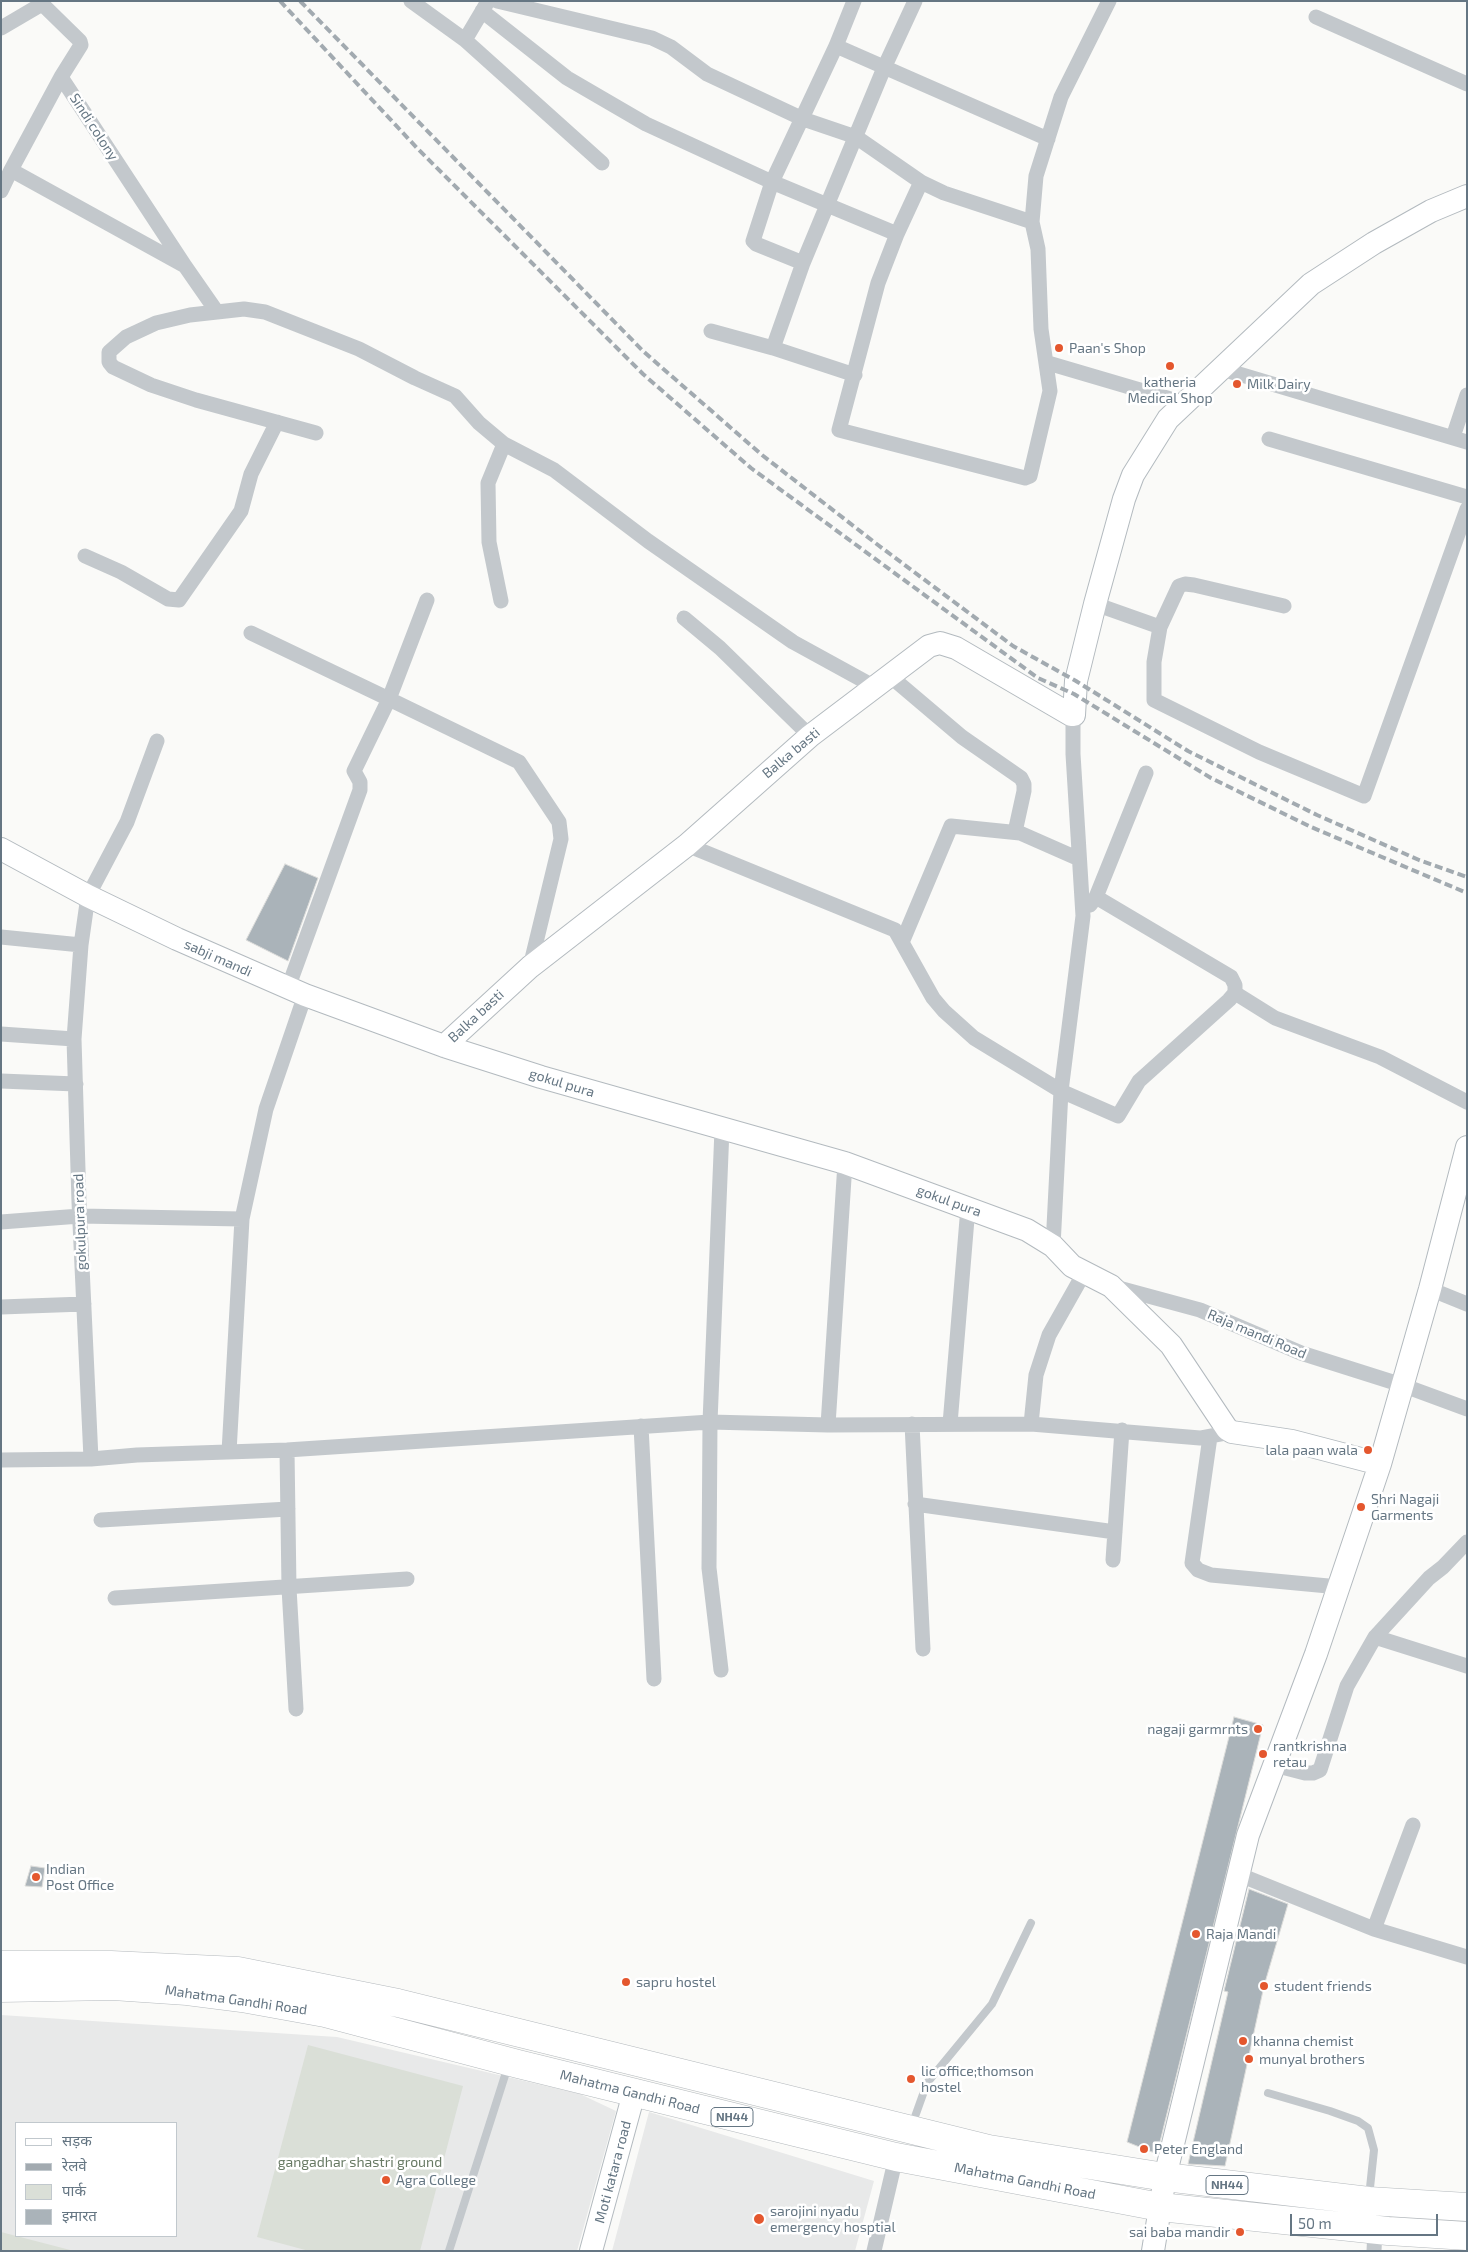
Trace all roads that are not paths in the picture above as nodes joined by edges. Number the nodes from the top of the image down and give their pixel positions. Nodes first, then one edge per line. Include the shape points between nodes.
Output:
1 (411, 1) edge
2 (497, 1) edge
3 (854, 1) edge
4 (915, 1) edge
5 (1108, 1) edge
6 (40, 3) edge
7 (485, 6) edge
8 (1316, 17) dead end
9 (1, 28) edge
10 (456, 34) junction
11 (836, 46) junction
12 (884, 68) junction
13 (61, 78) junction
14 (1467, 84) edge
15 (802, 119) junction
16 (856, 137) junction
17 (1048, 138) junction
18 (602, 163) dead end
19 (11, 170) junction
20 (772, 182) junction
21 (921, 182) junction
22 (1, 191) edge
23 (1467, 196) edge
24 (828, 205) junction
25 (1032, 222) junction
26 (897, 234) junction
27 (803, 263) junction
28 (194, 278) junction
29 (216, 312) junction
30 (711, 331) dead end
31 (773, 348) junction
32 (1048, 363) junction
33 (1222, 369) junction
34 (855, 375) junction
35 (1467, 395) edge
36 (1184, 404) junction
37 (277, 422) junction
38 (316, 433) dead end
39 (1270, 439) dead end
40 (1460, 439) edge
41 (504, 444) junction
42 (1467, 497) edge
43 (1467, 509) edge
44 (85, 556) dead end
45 (427, 600) dead end
46 (501, 601) dead end
47 (1094, 604) junction
48 (1284, 606) dead end
49 (684, 618) dead end
50 (1160, 627) junction
51 (251, 633) dead end
52 (882, 682) junction
53 (389, 699) junction
54 (1072, 716) junction
55 (810, 736) junction
56 (157, 741) dead end
57 (1146, 773) dead end
58 (1015, 832) junction
59 (687, 845) junction
60 (1, 849) edge
61 (1079, 859) junction
62 (88, 896) junction
63 (1096, 897) junction
64 (1083, 916) junction
65 (1, 938) edge
66 (903, 940) junction
67 (81, 945) junction
68 (530, 967) junction
69 (296, 992) junction
70 (1235, 993) junction
71 (1, 1034) edge
72 (74, 1039) junction
73 (444, 1046) junction
74 (1, 1081) edge
75 (76, 1084) junction
76 (1061, 1091) junction
77 (1467, 1102) edge
78 (722, 1129) junction
79 (1467, 1147) edge
80 (845, 1163) junction
81 (968, 1207) junction
82 (80, 1216) junction
83 (242, 1219) junction
84 (1, 1222) edge
85 (1053, 1246) junction
86 (1084, 1273) junction
87 (1111, 1286) junction
88 (1430, 1289) junction
89 (84, 1304) junction
90 (1467, 1304) edge
91 (1, 1307) edge
92 (1402, 1385) junction
93 (1467, 1409) edge
94 (710, 1422) junction
95 (912, 1424) junction
96 (950, 1424) junction
97 (1031, 1424) junction
98 (828, 1425) junction
99 (641, 1426) junction
100 (1122, 1430) junction
101 (1221, 1434) junction
102 (287, 1450) junction
103 (229, 1452) junction
104 (91, 1459) junction
105 (1, 1460) edge
106 (1380, 1464) junction
107 (915, 1504) junction
108 (288, 1509) junction
109 (101, 1520) dead end
110 (1115, 1532) junction
111 (1467, 1542) edge
112 (1113, 1560) dead end
113 (407, 1579) dead end
114 (1338, 1587) junction
115 (289, 1588) junction
116 (115, 1598) dead end
117 (1375, 1637) junction
118 (923, 1649) dead end
119 (1467, 1666) edge
120 (721, 1670) dead end
121 (654, 1679) dead end
122 (296, 1710) dead end
123 (1274, 1765) junction
124 (1413, 1826) dead end
125 (1240, 1875) junction
126 (1031, 1923) dead end
127 (1374, 1928) junction
128 (1467, 1957) edge
129 (1, 1965) edge
130 (1, 1988) edge
131 (509, 2061) junction
132 (634, 2093) junction
133 (1268, 2093) dead end
134 (910, 2129) junction
135 (896, 2157) junction
136 (1165, 2177) junction
137 (1369, 2201) junction
138 (1160, 2207) junction
139 (1467, 2207) edge
140 (1467, 2236) edge
141 (1374, 2240) edge
142 (449, 2251) edge
143 (591, 2251) edge
144 (874, 2251) edge
145 (1153, 2251) edge

1 - 10 street
2 - 15 street via 652,38 670,46 707,74
3 - 11 street
4 - 12 street
5 - 17 street via 1061,97
6 - 9 street
6 - 13 street via 80,41 81,45
7 - 10 street
7 - 20 street via 567,78 646,124
8 - 14 street
10 - 18 street
11 - 12 street
11 - 15 street
12 - 16 street
12 - 17 street
13 - 19 street, Sindi colony
13 - 28 street, Sindi colony
15 - 16 street
15 - 20 street
16 - 21 street
16 - 24 street
17 - 25 street via 1036,176
19 - 22 street, Sindi colony
19 - 28 street, Sindi colony
20 - 24 street
20 - 27 street via 753,242
21 - 25 street via 944,194
21 - 26 street
23 - 33 street via 1431,211 1374,242 1311,284
24 - 26 street
24 - 27 street
25 - 32 street via 1038,248 1041,329
26 - 34 street via 878,283
27 - 31 street
28 - 29 street, Sindi colony
29 - 37 street via 143,328 109,352 109,362 120,372 151,385
29 - 41 street via 244,309 265,312 359,349 456,396 479,423
30 - 31 street
31 - 34 street
32 - 34 street via 1050,391 1030,476 1025,478 839,430
32 - 36 street
33 - 36 street
33 - 40 street
35 - 40 street
36 - 47 street via 1168,419 1133,476
37 - 38 street
37 - 44 street via 251,474 241,511 179,600 168,599 114,568
39 - 42 street
41 - 46 street via 488,483 490,542
41 - 52 street via 554,470 648,541 793,642
43 - 50 street via 1364,796 1259,752 1154,700 1154,662
45 - 53 street
47 - 50 street
47 - 54 street via 1076,681
48 - 50 street via 1184,584 1176,591
49 - 55 street
51 - 53 street
52 - 54 street, Balka basti via 929,646 935,643 948,645
52 - 55 street, Balka basti
52 - 58 street via 1021,778 1024,791
53 - 68 street via 519,762 559,822 561,839
53 - 69 street via 354,771 360,790
54 - 61 street
55 - 59 street, Balka basti
56 - 62 street, gokulpura road via 126,822
57 - 63 street
58 - 61 street
58 - 66 street via 951,826
59 - 66 street via 891,927
59 - 68 street, Balka basti
60 - 62 street, sabji mandi
61 - 64 street
62 - 67 street, gokulpura road
62 - 69 street, sabji mandi
63 - 64 street
63 - 70 street via 1231,977
64 - 76 street
65 - 67 street
66 - 76 street via 933,998 944,1011 974,1038
67 - 72 street, gokulpura road
68 - 73 street, Balka basti
69 - 73 street, sabji mandi
69 - 83 street
70 - 76 street via 1139,1081 1118,1116
70 - 77 street via 1275,1018 1380,1057
71 - 72 street
72 - 75 street, gokulpura road
73 - 78 street, gokul pura
74 - 75 street
75 - 82 street, gokulpura road
76 - 85 street
78 - 80 street, gokul pura
78 - 94 street
79 - 88 street
80 - 81 street, gokul pura
80 - 98 street
81 - 85 street, gokul pura via 1027,1230
81 - 96 street
82 - 83 street
82 - 84 street
82 - 89 street, gokulpura road
83 - 103 street
85 - 86 street, gokul pura
86 - 87 street, gokul pura
86 - 97 street via 1050,1336 1036,1375
87 - 92 street, Raja mandi Road via 1200,1310 1301,1353
87 - 101 street, gokul pura via 1171,1345 1227,1429
88 - 90 street
88 - 92 street
89 - 91 street
89 - 104 street, gokulpura road
92 - 93 street, Raja mandi Road
92 - 106 street
94 - 98 street
94 - 99 street
94 - 120 street via 709,1568
95 - 96 street
95 - 98 street
95 - 107 street
96 - 97 street
97 - 100 street
99 - 102 street
99 - 121 street
100 - 101 street via 1184,1437
100 - 110 street
101 - 106 street via 1292,1441
101 - 114 street via 1192,1563 1198,1570 1212,1574
102 - 103 street
102 - 108 street
103 - 104 street
104 - 105 street
106 - 114 street
107 - 110 street
107 - 118 street
108 - 109 street
108 - 115 street
110 - 112 street
111 - 117 street
113 - 115 street
114 - 123 street
115 - 116 street
115 - 122 street
117 - 119 street
117 - 123 street via 1347,1686 1320,1770 1313,1774
123 - 125 street via 1248,1835
124 - 127 street
125 - 127 street
125 - 136 street
126 - 134 lane via 992,2004 927,2083
127 - 128 street
129 - 134 highway, Mahatma Gandhi Road / NH44 via 111,1965 238,1971 398,2003
130 - 131 highway, Mahatma Gandhi Road / NH44 via 113,1986 187,1990 325,2013
131 - 132 highway, Mahatma Gandhi Road / NH44
131 - 142 lane
132 - 135 highway, Mahatma Gandhi Road / NH44
132 - 143 street, Moti katara road
133 - 137 lane via 1358,2121 1368,2128 1374,2150
134 - 136 highway, Mahatma Gandhi Road / NH44 via 989,2149
135 - 138 highway, Mahatma Gandhi Road / NH44
135 - 144 street
136 - 137 highway, Mahatma Gandhi Road / NH44
136 - 138 street
137 - 139 highway, Mahatma Gandhi Road / NH44
138 - 141 highway, Mahatma Gandhi Road / NH44
138 - 145 street
140 - 141 highway, Mahatma Gandhi Road / NH44

